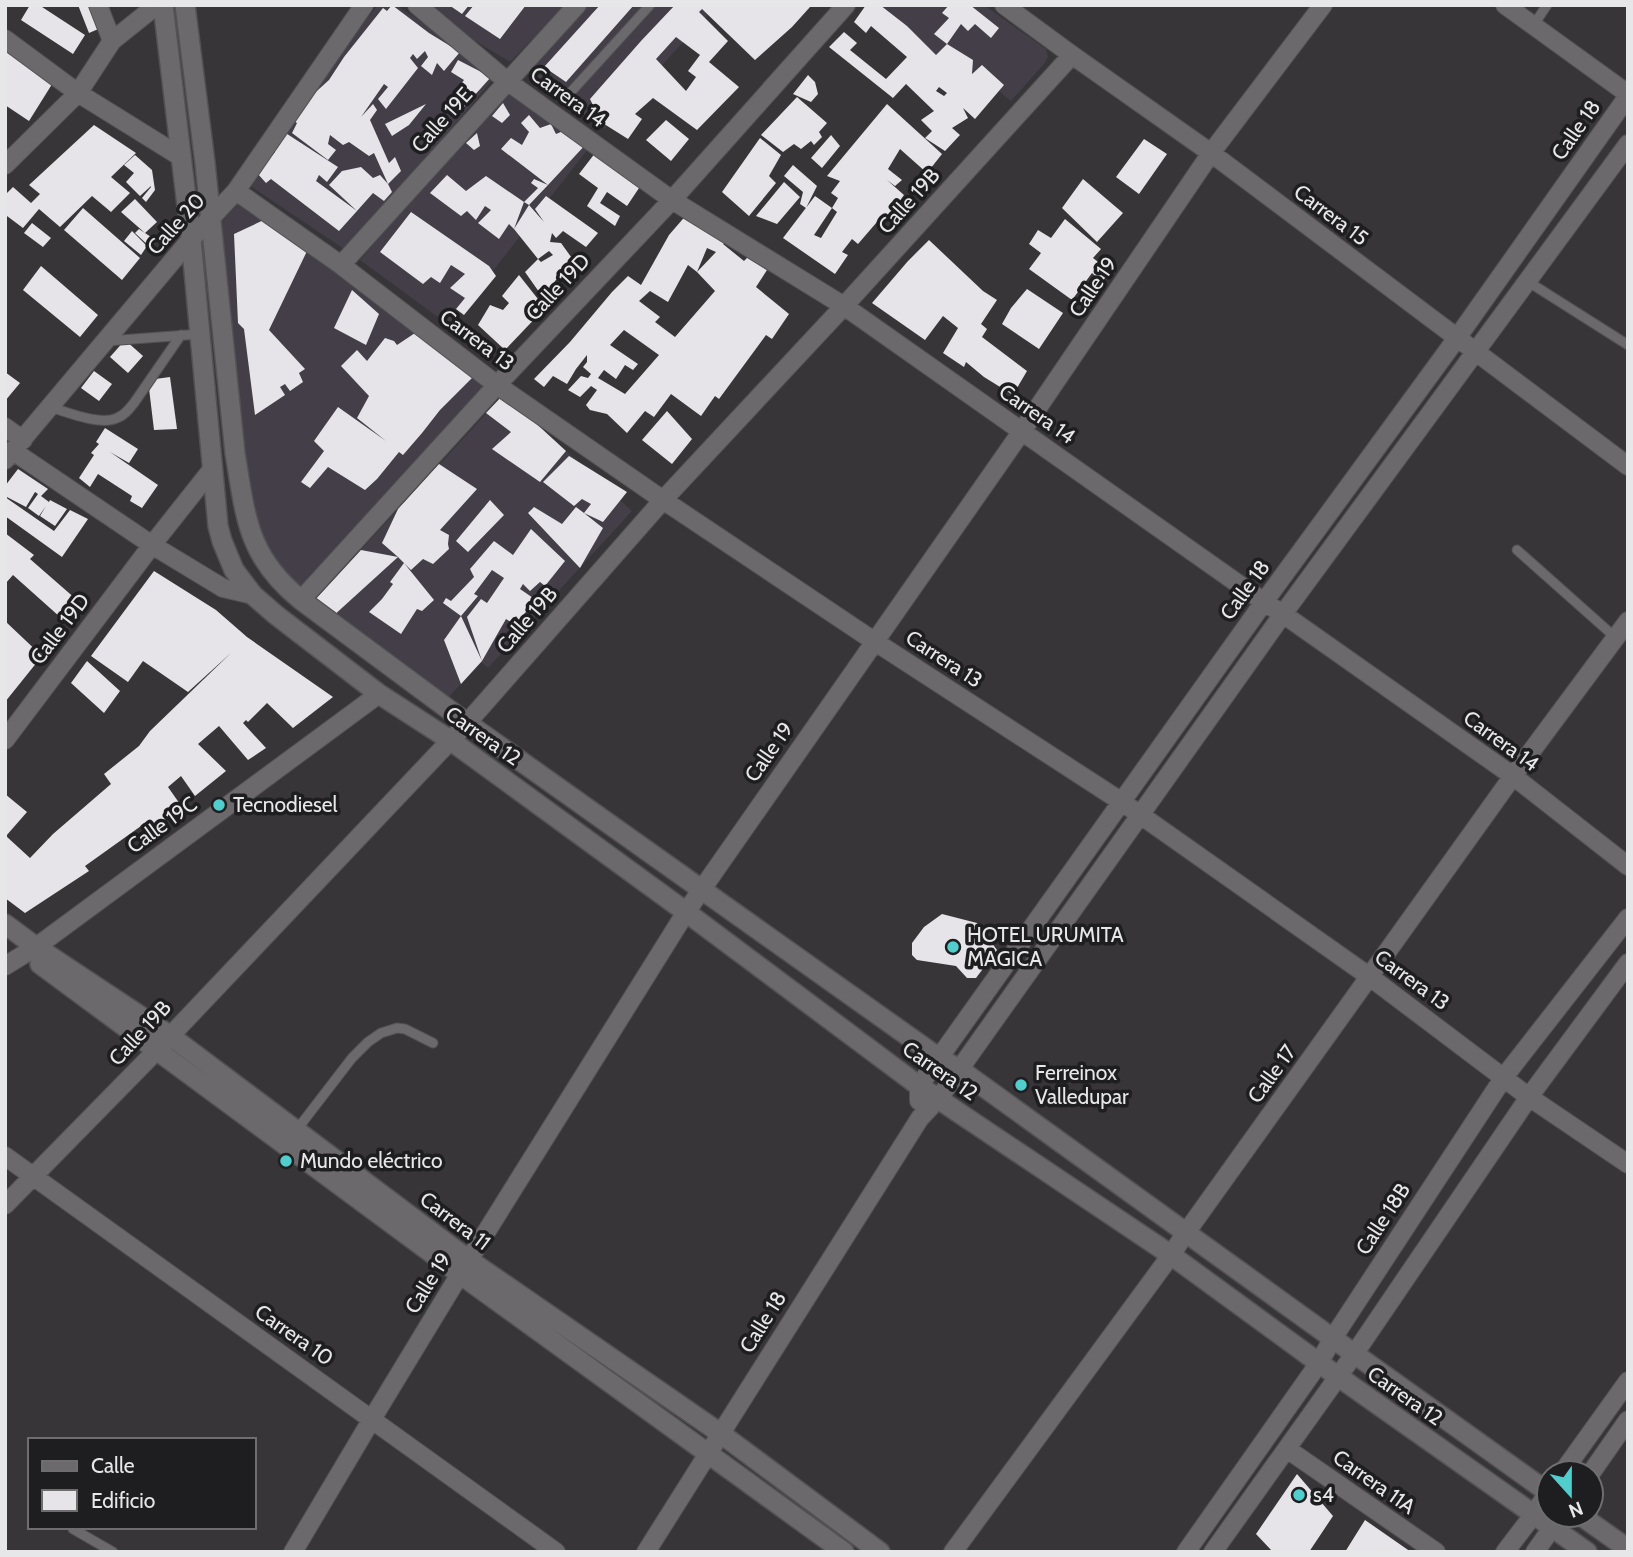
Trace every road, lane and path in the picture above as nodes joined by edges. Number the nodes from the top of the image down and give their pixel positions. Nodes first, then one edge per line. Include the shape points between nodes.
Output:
1 (98, 5) edge
2 (157, 5) edge
3 (163, 5) edge
4 (185, 5) edge
5 (365, 5) edge
6 (417, 5) edge
7 (577, 5) edge
8 (650, 5) edge
9 (846, 5) edge
10 (1004, 5) edge
11 (1323, 5) edge
12 (1505, 5) edge
13 (1547, 5) edge
14 (1533, 26) junction
15 (5, 39) edge
16 (112, 41) junction
17 (1072, 55) junction
18 (507, 81) junction
19 (78, 93) junction
20 (569, 94) dead end
21 (1628, 95) edge
22 (1628, 144) edge
23 (1212, 153) junction
24 (181, 157) junction
25 (5, 165) edge
26 (236, 191) junction
27 (672, 200) junction
28 (211, 218) junction
29 (191, 239) junction
30 (341, 265) junction
31 (1527, 281) junction
32 (844, 306) junction
33 (191, 334) junction
34 (1457, 338) junction
35 (105, 341) junction
36 (1628, 345) edge
37 (1476, 352) junction
38 (497, 385) junction
39 (50, 407) junction
40 (5, 427) edge
41 (1022, 431) junction
42 (14, 450) edge
43 (1628, 466) edge
44 (213, 468) junction
45 (663, 500) junction
46 (152, 545) junction
47 (1517, 550) dead end
48 (253, 595) junction
49 (302, 600) junction
50 (1264, 602) junction
51 (1283, 614) junction
52 (1628, 621) edge
53 (1616, 638) junction
54 (874, 640) junction
55 (379, 694) junction
56 (467, 723) junction
57 (5, 740) edge
58 (450, 740) junction
59 (1513, 776) junction
60 (1122, 802) junction
61 (1140, 814) junction
62 (1628, 866) edge
63 (701, 889) junction
64 (686, 912) junction
65 (1628, 918) edge
66 (5, 924) edge
67 (5, 939) edge
68 (30, 950) junction
69 (1628, 963) edge
70 (5, 966) edge
71 (1370, 977) junction
72 (163, 1043) junction
73 (433, 1043) dead end
74 (939, 1058) junction
75 (959, 1069) junction
76 (1504, 1076) junction
77 (919, 1086) junction
78 (1529, 1097) junction
79 (939, 1098) junction
80 (920, 1118) junction
81 (291, 1138) junction
82 (5, 1156) edge
83 (1628, 1164) edge
84 (33, 1177) junction
85 (5, 1205) edge
86 (1185, 1234) junction
87 (1171, 1255) junction
88 (465, 1267) junction
89 (1333, 1338) junction
90 (1355, 1353) junction
91 (1319, 1363) junction
92 (1338, 1376) junction
93 (1628, 1381) edge
94 (372, 1419) junction
95 (1628, 1420) edge
96 (720, 1433) junction
97 (1287, 1449) junction
98 (708, 1452) junction
99 (1572, 1459) edge
100 (1601, 1459) edge
101 (1535, 1482) edge
102 (1534, 1514) joint
103 (73, 1529) dead end
104 (1551, 1529) edge
105 (1565, 1529) edge
106 (1600, 1529) edge
107 (301, 1549) edge
108 (1628, 1549) edge
109 (113, 1552) edge
110 (556, 1552) edge
111 (646, 1552) edge
112 (844, 1552) edge
113 (880, 1552) edge
114 (953, 1552) edge
115 (1186, 1552) edge
116 (1213, 1552) edge
117 (1436, 1552) edge
118 (1505, 1552) edge
119 (1535, 1552) edge
120 (1587, 1552) edge

1 - 16 street
2 - 16 street
3 - 24 street, Carrera 12
4 - 28 street, Carrera 12
5 - 26 street, Calle 20
6 - 18 street, Carrera 14
7 - 18 street, Calle 19E
8 - 20 lane
9 - 27 street, Calle 19D
10 - 17 street, Carrera 15
11 - 23 street, Calle 19
12 - 14 street
13 - 14 lane
14 - 21 street
15 - 19 street
16 - 19 street
17 - 23 street, Carrera 15
17 - 32 street, Calle 19B
18 - 27 street, Carrera 14
18 - 30 street, Calle 19E
19 - 24 street
19 - 25 street
21 - 34 street, Calle 18
22 - 31 street, Calle 18
23 - 34 street, Carrera 15
23 - 41 street, Calle 19
24 - 29 street, Carrera 12
26 - 28 street, Calle 20
26 - 30 street, Carrera 13
27 - 32 street, Carrera 14
27 - 38 street, Calle 19D
28 - 29 street, Calle 20
28 - 49 street, Carrera 12 via 230,416 248,525 264,561
29 - 33 street, Carrera 12
29 - 35 street, Calle 20
30 - 38 street, Carrera 13
31 - 36 lane
31 - 37 street, Calle 18
32 - 41 street, Carrera 14
32 - 45 street, Calle 19B
33 - 35 lane
33 - 39 lane via 135,403 115,419 95,420
33 - 44 street, Carrera 12
34 - 37 street, Carrera 15
34 - 50 street, Calle 18
35 - 39 street, Calle 20
37 - 43 street, Carrera 15
37 - 51 street, Calle 18
38 - 45 street, Carrera 13
38 - 49 street, Calle 19D
39 - 42 street, Calle 20
40 - 42 street
41 - 50 street, Carrera 14
41 - 54 street, Calle 19
42 - 46 street
44 - 46 street, Calle 19D
44 - 48 street, Carrera 12 via 222,541 234,570
45 - 54 street, Carrera 13
45 - 56 street, Calle 19B
46 - 48 street via 223,588
46 - 57 street, Calle 19D
47 - 53 lane
48 - 55 street, Carrera 12
49 - 56 street, Carrera 12
50 - 51 street, Carrera 14
50 - 60 street, Calle 18
51 - 59 street, Carrera 14
51 - 61 street, Calle 18
52 - 53 street, Calle 17
53 - 59 street, Calle 17
54 - 60 street, Carrera 13
54 - 63 street, Calle 19
55 - 58 street, Carrera 12
55 - 68 street, Calle 19C
56 - 58 street, Calle 19B
56 - 63 street, Carrera 12
58 - 64 street, Carrera 12
58 - 72 street, Calle 19B
59 - 62 street, Carrera 14
59 - 71 street, Calle 17
60 - 61 street, Carrera 13
60 - 74 street, Calle 18
61 - 71 street, Carrera 13
61 - 75 street, Calle 18
63 - 64 street, Calle 19
63 - 74 street, Carrera 12
64 - 77 street, Carrera 12
64 - 88 street, Calle 19
65 - 76 street, Calle 18B
66 - 68 street, Carrera 11
67 - 68 street, Carrera 11
68 - 70 street, Calle 19C
68 - 72 street, Carrera 11
69 - 78 street
71 - 76 street, Carrera 13
71 - 86 street, Calle 17
72 - 81 street, Carrera 11
72 - 84 street, Calle 19B
73 - 81 lane via 405,1029 381,1033 352,1058
74 - 75 street, Carrera 12
74 - 77 street, Calle 18
75 - 79 street, Calle 18
75 - 86 street, Carrera 12
76 - 78 street, Carrera 13
76 - 89 street, Calle 18B
77 - 79 street, Carrera 12
77 - 80 street
78 - 83 street, Carrera 13
78 - 90 street
79 - 80 street, Calle 18
79 - 87 street, Carrera 12
80 - 96 street, Calle 18
81 - 88 street, Carrera 11
82 - 84 street, Carrera 10
84 - 85 street, Calle 19B
84 - 94 street, Carrera 10
86 - 87 street, Calle 17
86 - 89 street, Carrera 12
87 - 91 street, Carrera 12
87 - 114 street, Calle 17
88 - 94 street, Calle 19
88 - 96 street, Carrera 11
88 - 98 street, Carrera 11
89 - 90 street, Carrera 12
89 - 91 street, Calle 18B
90 - 92 street
90 - 101 street, Carrera 12
91 - 92 street, Carrera 12
91 - 115 street, Calle 18B
92 - 97 street
92 - 102 street, Carrera 12
93 - 99 street
94 - 107 street, Calle 19
94 - 110 street, Carrera 10
95 - 100 street
96 - 98 street, Calle 18
96 - 113 street, Carrera 11
97 - 116 street
97 - 117 street, Carrera 11A
98 - 111 street, Calle 18
98 - 112 street, Carrera 11
102 - 118 street
103 - 109 lane
104 - 119 street
105 - 120 street, Carrera 12
106 - 108 street

